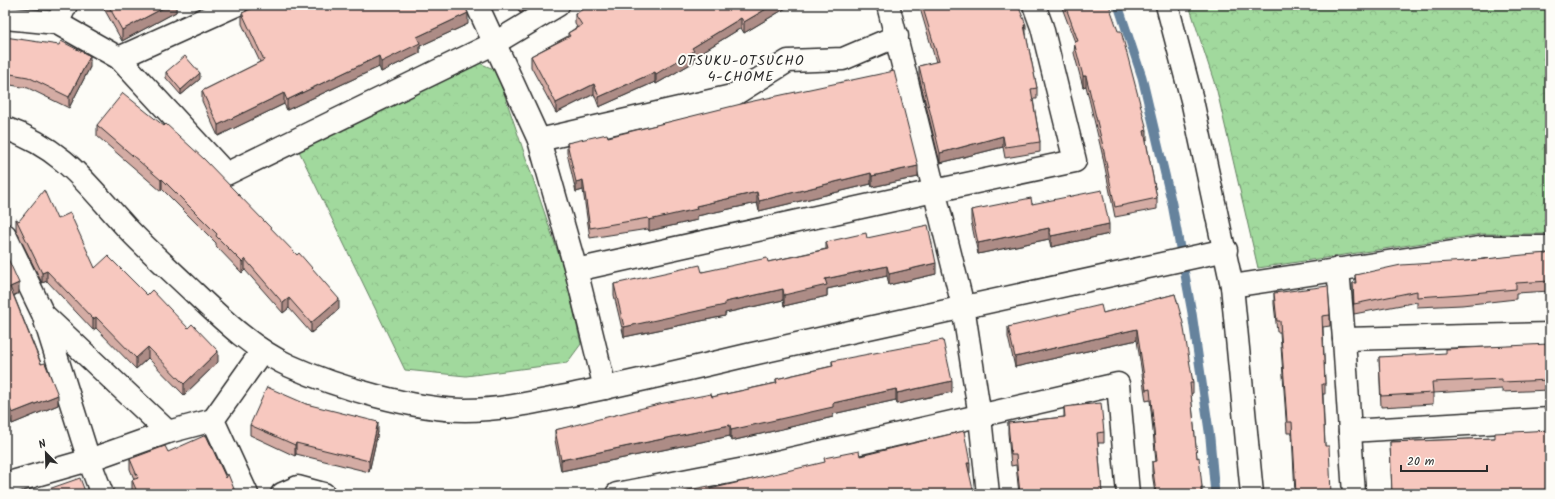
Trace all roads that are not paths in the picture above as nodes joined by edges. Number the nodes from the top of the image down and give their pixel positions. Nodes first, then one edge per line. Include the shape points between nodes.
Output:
1 (236, 5) edge
2 (477, 5) edge
3 (558, 5) edge
4 (888, 5) edge
5 (1034, 5) edge
6 (1167, 5) edge
7 (61, 14) edge
8 (5, 18) edge
9 (897, 36) junction
10 (495, 43) junction
11 (119, 58) junction
12 (5, 128) edge
13 (539, 140) junction
14 (934, 190) junction
15 (5, 235) edge
16 (1550, 247) edge
17 (1226, 250) junction
18 (576, 270) junction
19 (1338, 270) junction
20 (1232, 286) junction
21 (963, 306) junction
22 (43, 314) junction
23 (1550, 334) edge
24 (1344, 339) junction
25 (262, 351) junction
26 (605, 388) junction
27 (980, 416) junction
28 (1550, 419) edge
29 (213, 420) junction
30 (1350, 431) junction
31 (168, 432) junction
32 (89, 460) junction
33 (8, 483) edge
34 (102, 494) edge
35 (247, 494) edge
36 (282, 494) edge
37 (324, 494) edge
38 (617, 494) edge
39 (988, 494) edge
40 (1128, 494) edge
41 (1252, 494) edge
42 (1354, 494) edge

1 - 11 street
2 - 10 street
3 - 10 street
4 - 9 street
5 - 14 street via 1042,27 1075,161
6 - 17 street via 1192,100
7 - 8 street
7 - 11 street
9 - 13 street via 843,59 788,61 732,96
9 - 14 street
10 - 11 street via 226,174
10 - 13 street
12 - 25 street via 28,136 77,171 129,230 230,327
13 - 18 street
14 - 18 street
14 - 21 street
15 - 22 street
16 - 19 street via 1485,247
17 - 20 street
17 - 21 street
18 - 26 street
19 - 20 street
19 - 24 street
20 - 41 street
21 - 26 street
21 - 27 street
22 - 31 street
22 - 32 street
23 - 24 street
24 - 30 street
25 - 26 street via 292,367 327,380 434,408 464,410 513,407
25 - 29 street
27 - 38 street via 755,467
27 - 39 street
27 - 40 street via 1118,384
28 - 30 street
29 - 31 street
29 - 35 street
30 - 42 street
31 - 32 street
32 - 33 street
32 - 34 street
36 - 37 street via 298,487

